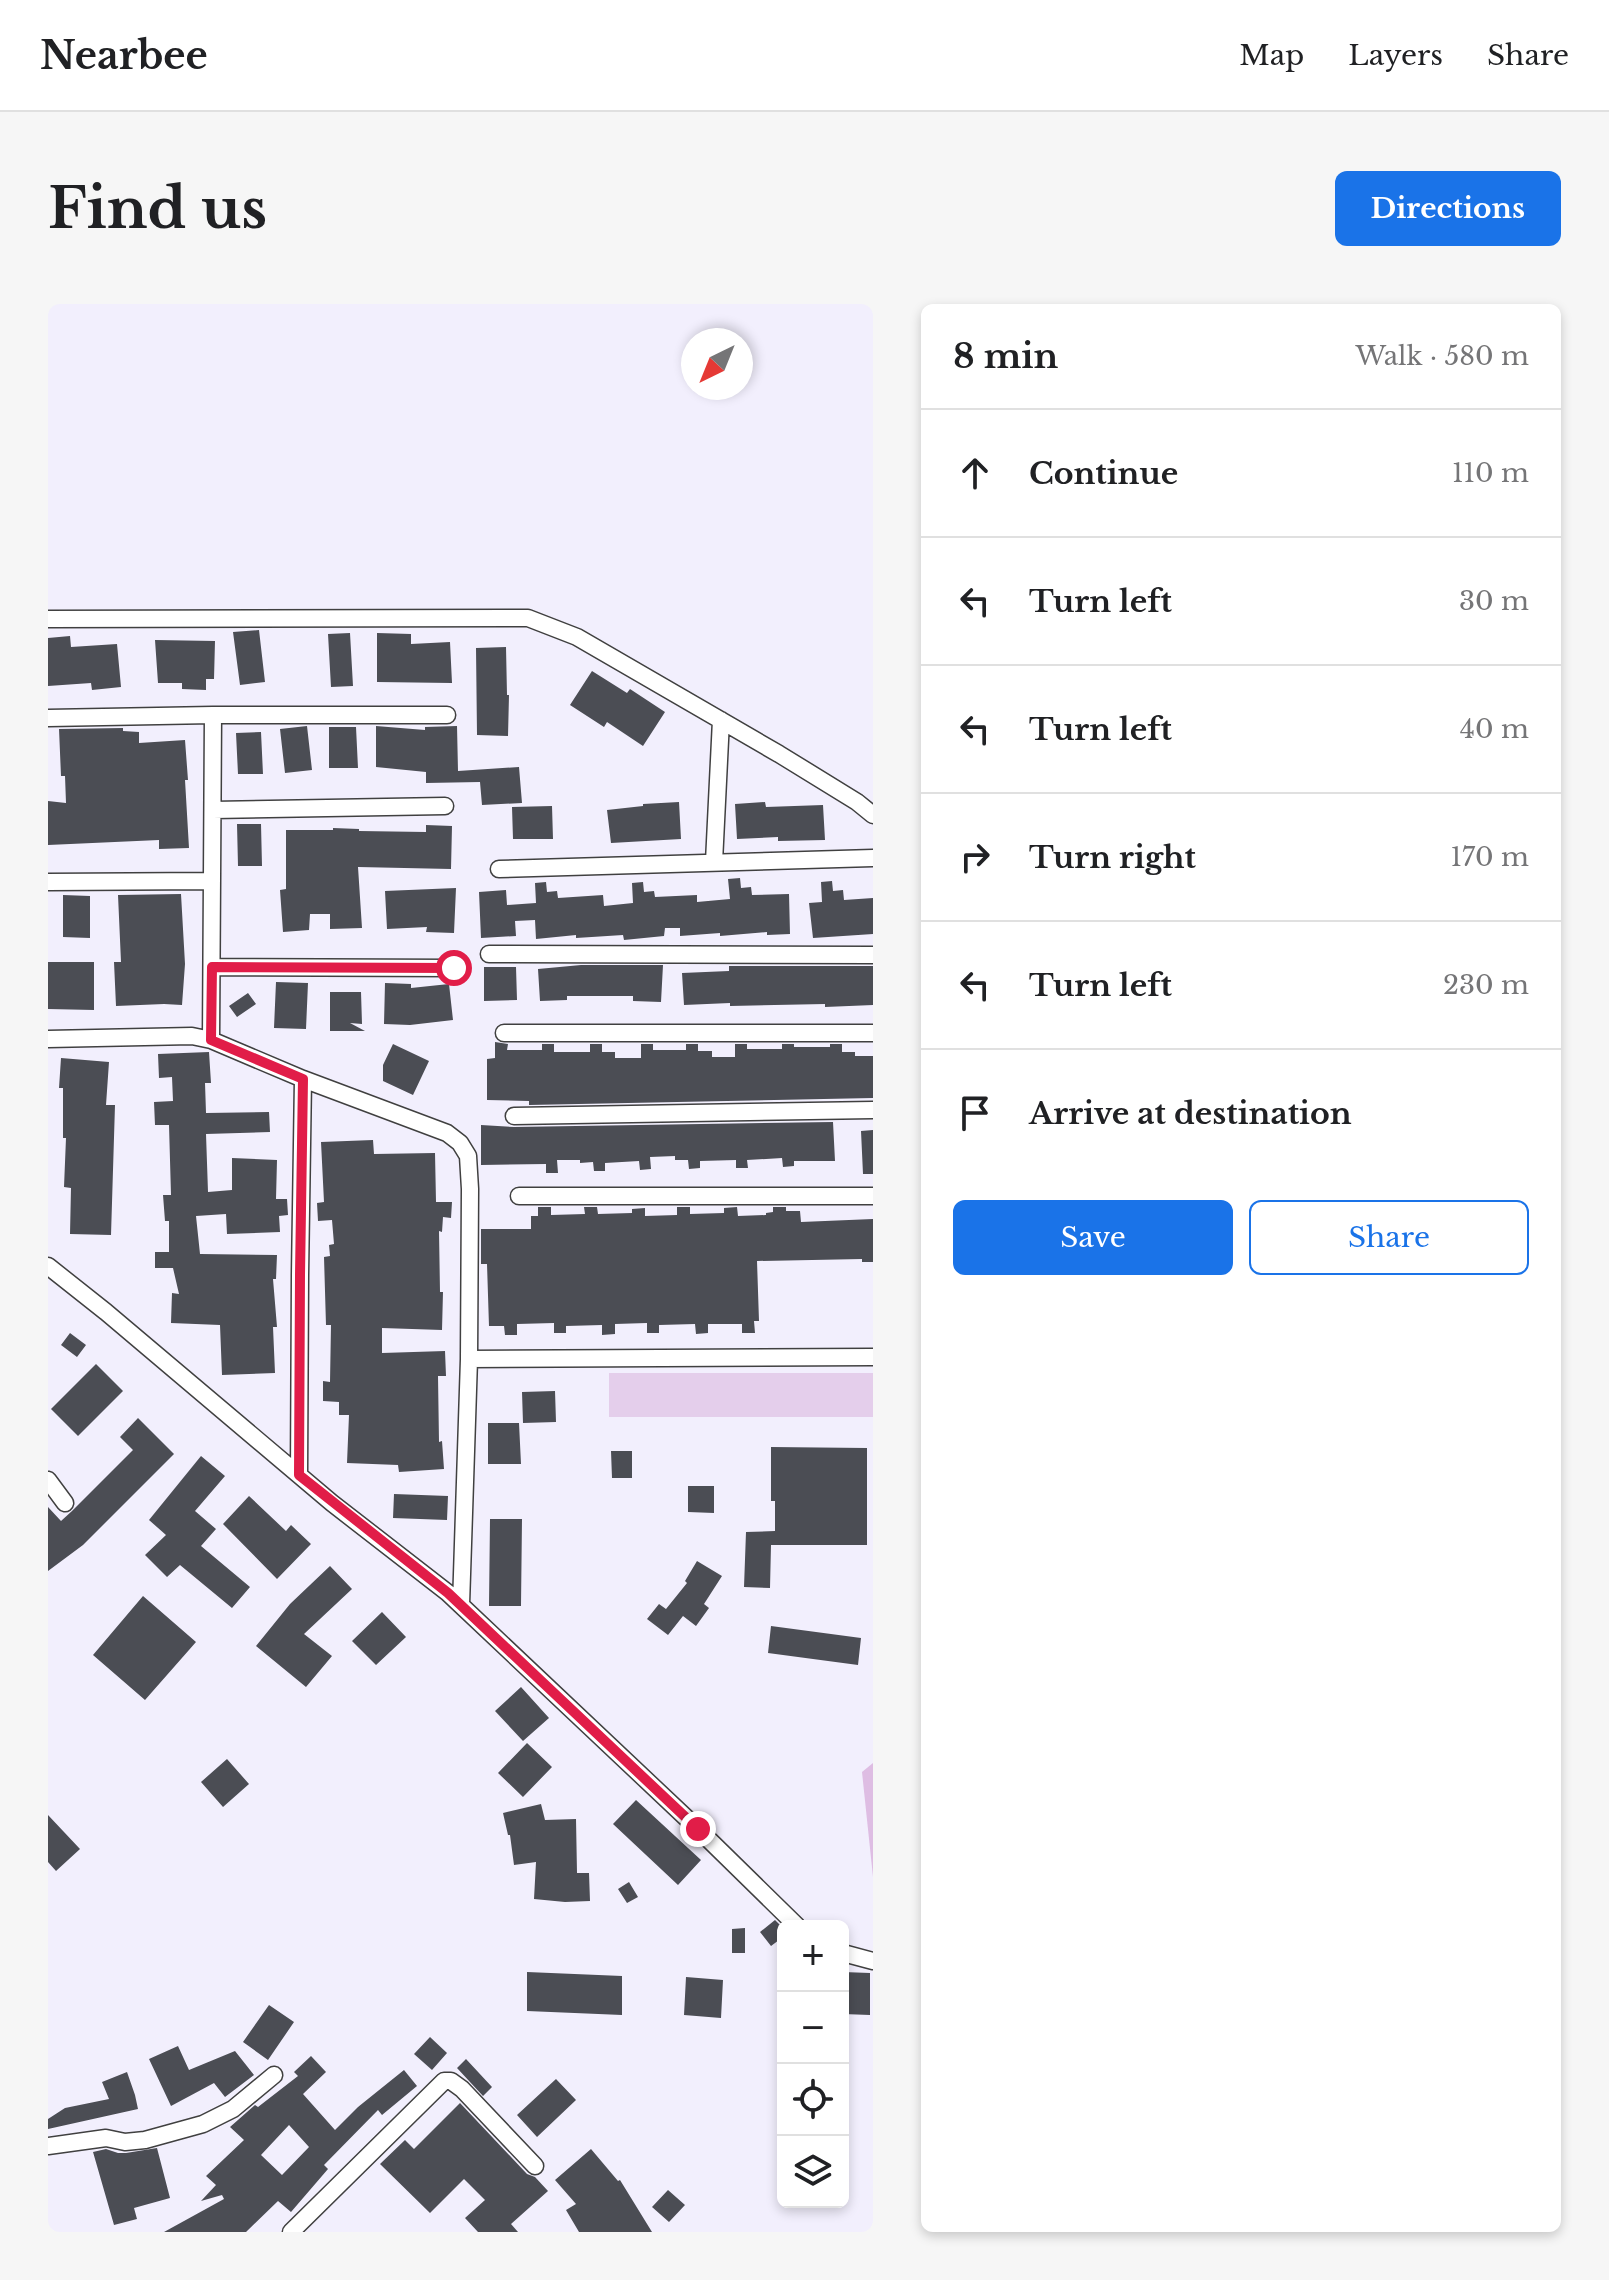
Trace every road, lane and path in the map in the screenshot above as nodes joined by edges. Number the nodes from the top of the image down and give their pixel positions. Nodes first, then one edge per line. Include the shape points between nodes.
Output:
1 (48, 619) edge
2 (213, 715) junction
3 (447, 715) dead end
4 (48, 718) edge
5 (721, 720) junction
6 (445, 806) dead end
7 (213, 810) junction
8 (873, 815) edge
9 (873, 858) edge
10 (714, 862) junction
11 (499, 869) dead end
12 (212, 881) junction
13 (48, 882) edge
14 (489, 954) dead end
15 (873, 955) edge
16 (212, 967) junction
17 (454, 968) dead end
18 (504, 1033) dead end
19 (873, 1033) edge
20 (48, 1039) edge
21 (211, 1040) junction
22 (303, 1079) junction
23 (873, 1110) edge
24 (514, 1116) dead end
25 (519, 1196) dead end
26 (873, 1196) edge
27 (48, 1266) edge
28 (873, 1357) edge
29 (469, 1359) junction
30 (299, 1475) junction
31 (48, 1480) edge
32 (65, 1503) dead end
33 (461, 1605) junction
34 (791, 1920) edge
35 (849, 1955) edge
36 (873, 1961) edge
37 (274, 2075) dead end
38 (48, 2146) edge
39 (535, 2166) dead end
40 (291, 2232) edge

1 - 5 street via 528,618 577,637
2 - 3 street
2 - 4 street
2 - 7 street
5 - 8 street
5 - 10 street
6 - 7 street
7 - 12 street
9 - 10 street
10 - 11 street
12 - 13 street
12 - 16 street
14 - 15 street
16 - 17 street
16 - 21 street
18 - 19 street
20 - 21 street
21 - 22 street
22 - 29 street via 447,1133 468,1156
22 - 30 street
23 - 24 street
25 - 26 street
27 - 30 street
28 - 29 street
29 - 33 street
30 - 33 street
31 - 32 street
33 - 34 street
35 - 36 street
37 - 38 street via 233,2109 203,2124 145,2140 106,2138
39 - 40 street via 462,2089 444,2081

